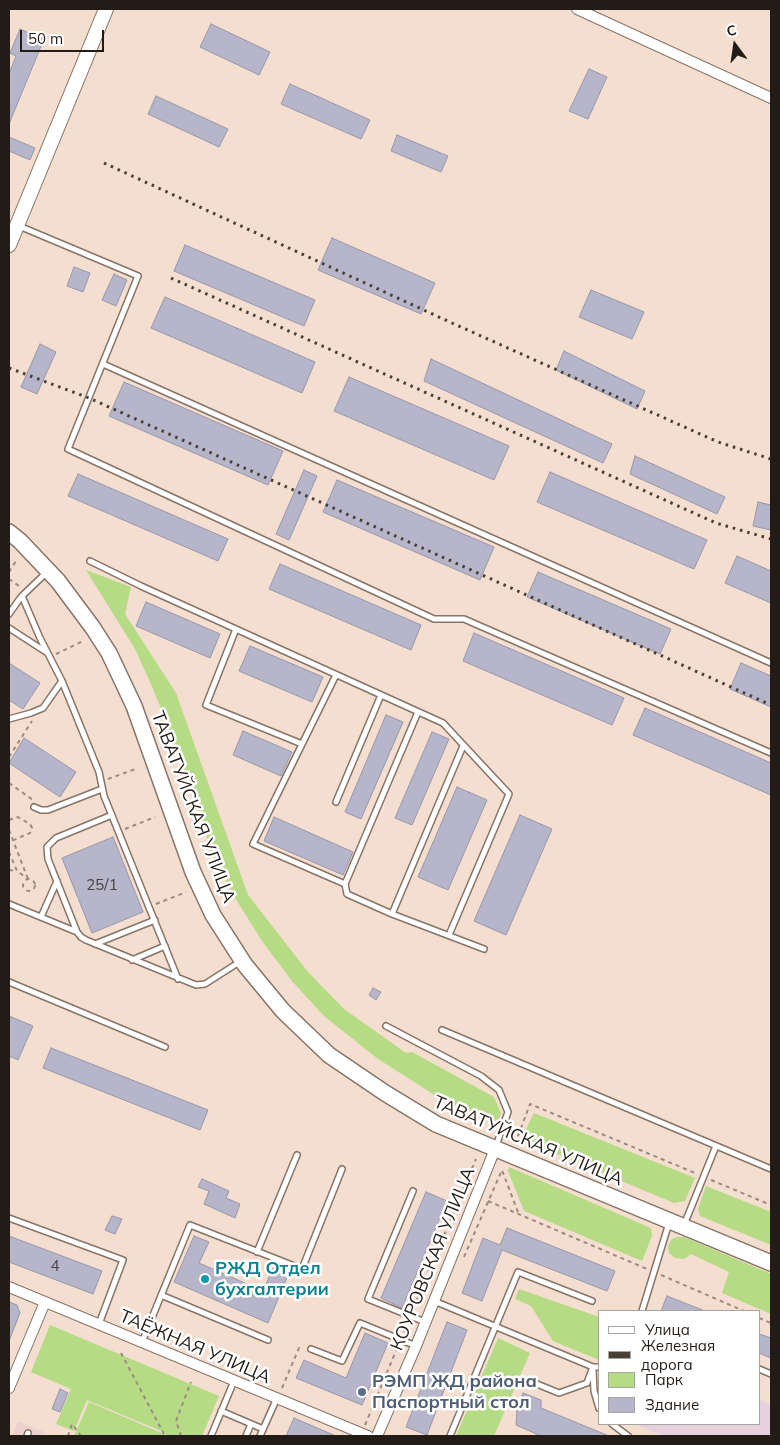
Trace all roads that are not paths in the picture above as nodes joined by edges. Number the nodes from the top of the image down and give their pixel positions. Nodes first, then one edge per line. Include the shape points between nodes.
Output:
1 (106, 9) edge
2 (577, 9) edge
3 (771, 98) edge
4 (17, 225) junction
5 (9, 245) edge
6 (103, 364) junction
7 (9, 532) edge
8 (90, 561) dead end
9 (48, 571) junction
10 (22, 596) junction
11 (9, 614) edge
12 (9, 628) edge
13 (236, 630) junction
14 (48, 655) junction
15 (771, 663) edge
16 (336, 675) junction
17 (62, 681) junction
18 (381, 695) junction
19 (418, 712) junction
20 (9, 719) edge
21 (302, 744) junction
22 (463, 746) junction
23 (771, 753) edge
24 (102, 788) junction
25 (336, 802) dead end
26 (34, 807) road end
27 (112, 815) junction
28 (56, 881) junction
29 (345, 884) junction
30 (9, 904) edge
31 (392, 914) junction
32 (42, 917) junction
33 (155, 920) junction
34 (77, 932) junction
35 (449, 935) junction
36 (95, 944) junction
37 (165, 946) junction
38 (484, 949) dead end
39 (132, 960) junction
40 (242, 960) junction
41 (178, 979) junction
42 (9, 982) edge
43 (386, 1026) dead end
44 (442, 1030) dead end
45 (165, 1047) dead end
46 (716, 1146) junction
47 (495, 1148) junction
48 (297, 1155) dead end
49 (342, 1169) dead end
50 (771, 1169) edge
51 (413, 1191) dead end
52 (9, 1218) edge
53 (676, 1224) junction
54 (257, 1252) junction
55 (771, 1263) edge
56 (9, 1287) edge
57 (161, 1294) junction
58 (434, 1300) junction
59 (45, 1302) junction
60 (592, 1302) dead end
61 (642, 1310) edge
62 (425, 1322) junction
63 (99, 1324) junction
64 (496, 1327) junction
65 (268, 1340) dead end
66 (142, 1342) junction
67 (416, 1346) junction
68 (311, 1349) dead end
69 (596, 1367) edge
70 (234, 1381) junction
71 (532, 1382) dead end
72 (9, 1388) edge
73 (277, 1398) junction
74 (598, 1405) edge
75 (221, 1411) junction
76 (251, 1424) junction
77 (613, 1425) edge
78 (263, 1429) junction
79 (365, 1435) edge
80 (211, 1436) edge
81 (246, 1436) edge
82 (260, 1436) edge
83 (377, 1436) edge
84 (450, 1436) edge
85 (628, 1436) edge

1 - 4 main road
2 - 3 street
4 - 5 main road
4 - 6 lane via 138,276
6 - 15 lane
6 - 23 lane via 68,449 434,619 464,619
7 - 9 main road, ТАВАТУЙСКАЯ УЛИЦА
8 - 13 lane
9 - 10 lane
9 - 40 main road, ТАВАТУЙСКАЯ УЛИЦА via 110,653 134,706 193,872 213,915
10 - 11 lane
10 - 14 lane
12 - 14 lane
13 - 16 lane
13 - 21 lane via 206,705
14 - 17 lane
16 - 18 lane
16 - 21 lane
17 - 20 lane via 46,706
17 - 24 lane via 99,772
18 - 19 lane
18 - 25 lane
19 - 22 lane via 442,723
19 - 29 lane
21 - 29 lane via 253,844
22 - 31 lane
22 - 35 lane via 509,794
24 - 26 lane via 48,810
24 - 27 lane
27 - 28 lane via 50,842 46,852
27 - 33 lane
28 - 32 lane
28 - 34 lane
29 - 31 lane via 347,894
30 - 32 lane
31 - 35 lane
32 - 34 lane
33 - 36 lane
33 - 37 lane
34 - 36 lane
35 - 38 lane
36 - 39 lane
37 - 39 lane
37 - 41 lane
39 - 41 lane
40 - 41 lane via 202,985
40 - 47 main road, ТАВАТУЙСКАЯ УЛИЦА via 283,1012 329,1055 436,1124
42 - 45 lane
43 - 47 lane via 481,1076 499,1090 508,1112
44 - 46 lane
46 - 50 lane
46 - 53 lane via 704,1176
47 - 53 main road, ТАВАТУЙСКАЯ УЛИЦА
47 - 58 street, КОУРОВСКАЯ УЛИЦА
48 - 54 lane
49 - 54 lane via 302,1269
51 - 62 lane via 368,1299
52 - 63 lane via 123,1260
53 - 55 main road, ТАВАТУЙСКАЯ УЛИЦА
53 - 61 lane
54 - 57 lane via 190,1225
56 - 59 street, ТАЁЖНАЯ УЛИЦА
57 - 65 lane
57 - 66 lane
58 - 62 street, КОУРОВСКАЯ УЛИЦА
58 - 64 lane
59 - 63 street, ТАЁЖНАЯ УЛИЦА
59 - 72 street
60 - 64 lane via 518,1272
62 - 67 street, КОУРОВСКАЯ УЛИЦА
63 - 66 street, ТАЁЖНАЯ УЛИЦА
64 - 69 lane
64 - 84 lane
66 - 70 street, ТАЁЖНАЯ УЛИЦА
67 - 68 lane via 360,1323 342,1362
67 - 83 street, КОУРОВСКАЯ УЛИЦА
69 - 71 lane via 587,1382 559,1393
69 - 74 lane via 594,1391
70 - 73 street, ТАЁЖНАЯ УЛИЦА
70 - 75 lane
73 - 78 lane
73 - 79 street, ТАЁЖНАЯ УЛИЦА
75 - 76 lane
75 - 80 lane
76 - 78 lane
76 - 81 lane
77 - 85 lane
78 - 82 lane

